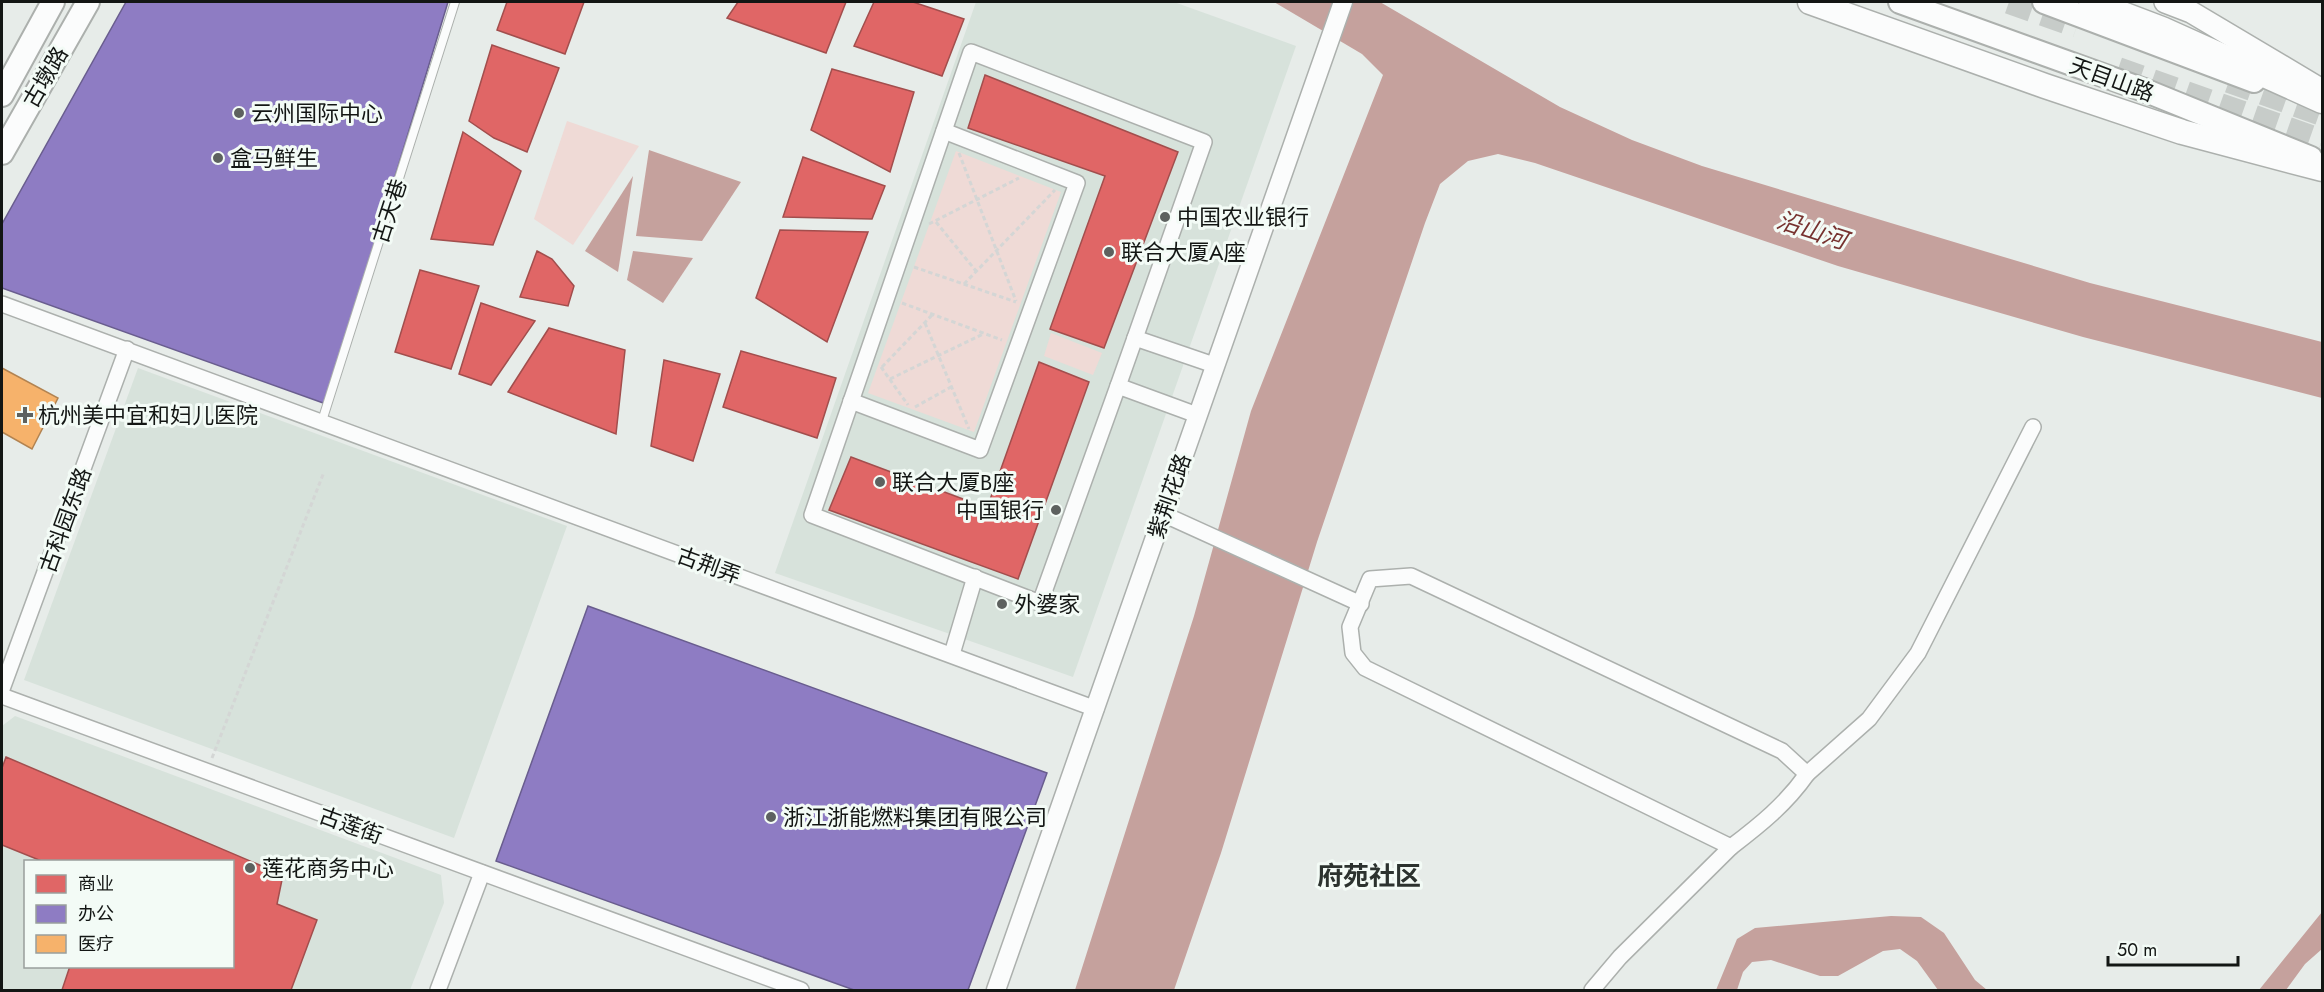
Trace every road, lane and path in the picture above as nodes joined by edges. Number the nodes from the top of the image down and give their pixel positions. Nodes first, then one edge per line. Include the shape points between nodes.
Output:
1 (53, 2) edge
2 (88, 2) edge
3 (455, 2) edge
4 (1343, 2) edge
5 (1810, 2) edge
6 (1900, 2) edge
7 (2044, 2) edge
8 (2091, 2) tunnel mouth
9 (2165, 2) edge
10 (2322, 90) edge
11 (2, 94) edge
12 (2322, 100) edge
13 (2322, 107) edge
14 (944, 131) junction
15 (959, 152) dead end
16 (2, 153) edge
17 (2322, 162) edge
18 (2322, 169) edge
19 (1022, 177) dead end
20 (1055, 190) dead end
21 (977, 200) junction
22 (935, 221) junction
23 (929, 224) dead end
24 (997, 250) junction
25 (899, 261) junction
26 (976, 271) junction
27 (964, 284) junction
28 (886, 298) junction
29 (2, 304) edge
30 (1024, 305) junction
31 (933, 315) junction
32 (925, 323) junction
33 (984, 334) junction
34 (1135, 338) junction
35 (1018, 347) junction
36 (127, 350) junction
37 (938, 356) junction
38 (1214, 365) junction
39 (881, 367) junction
40 (874, 375) dead end
41 (890, 380) junction
42 (951, 386) junction
43 (1118, 386) junction
44 (851, 401) junction
45 (1197, 415) junction
46 (322, 422) junction
47 (2033, 427) dead end
48 (969, 430) dead end
49 (324, 472) dead end
50 (1163, 514) junction
51 (975, 578) junction
52 (1361, 604) junction
53 (952, 654) junction
54 (2, 689) edge
55 (2, 696) edge
56 (1096, 709) junction
57 (207, 772) junction
58 (1807, 774) junction
59 (1731, 847) junction
60 (482, 873) junction
61 (438, 990) edge
62 (801, 990) edge
63 (996, 990) edge
64 (1593, 990) edge

1 - 11 main road, 古墩路
2 - 16 main road, 古墩路
3 - 46 lane, 古天巷
4 - 38 street, 紫荆花路
5 - 18 highway via 2182,132
6 - 17 main road, 天目山路 via 2144,90
7 - 13 main road, 天目山路
8 - 12 highway
9 - 10 main road via 2191,12
14 - 25 street
14 - 30 street via 1077,183
14 - 34 street via 971,52 1204,142
15 - 21 path
19 - 21 path
20 - 24 path
21 - 22 path
21 - 24 path
22 - 23 path
22 - 26 path
24 - 26 path
24 - 30 path
25 - 27 path
25 - 28 street
26 - 27 path
27 - 30 path
28 - 31 path
28 - 44 street
29 - 36 street, 古荆弄
30 - 35 street
31 - 32 path
31 - 33 path
32 - 37 path
32 - 39 path
33 - 35 path
33 - 37 path
34 - 38 street
34 - 43 street
35 - 44 street via 980,450
36 - 46 street, 古荆弄
36 - 54 street, 古科园东路
37 - 41 path
37 - 42 path
38 - 45 street, 紫荆花路
39 - 40 path
39 - 41 path
41 - 42 path via 912,409
42 - 48 path
43 - 45 street
43 - 51 street via 1041,603
44 - 51 street via 812,515
45 - 50 street, 紫荆花路
46 - 53 street, 古荆弄
47 - 58 street via 1918,653 1869,719
49 - 57 path
50 - 52 street
50 - 56 street, 紫荆花路
51 - 53 street
52 - 58 street via 1370,579 1411,576 1782,751
52 - 59 street via 1350,627 1353,653 1365,668
53 - 56 street, 古荆弄
55 - 57 street, 古莲街
56 - 63 street, 紫荆花路
57 - 60 street, 古莲街
58 - 59 street via 1767,819
59 - 64 street via 1620,957
60 - 61 street
60 - 62 street, 古莲街

